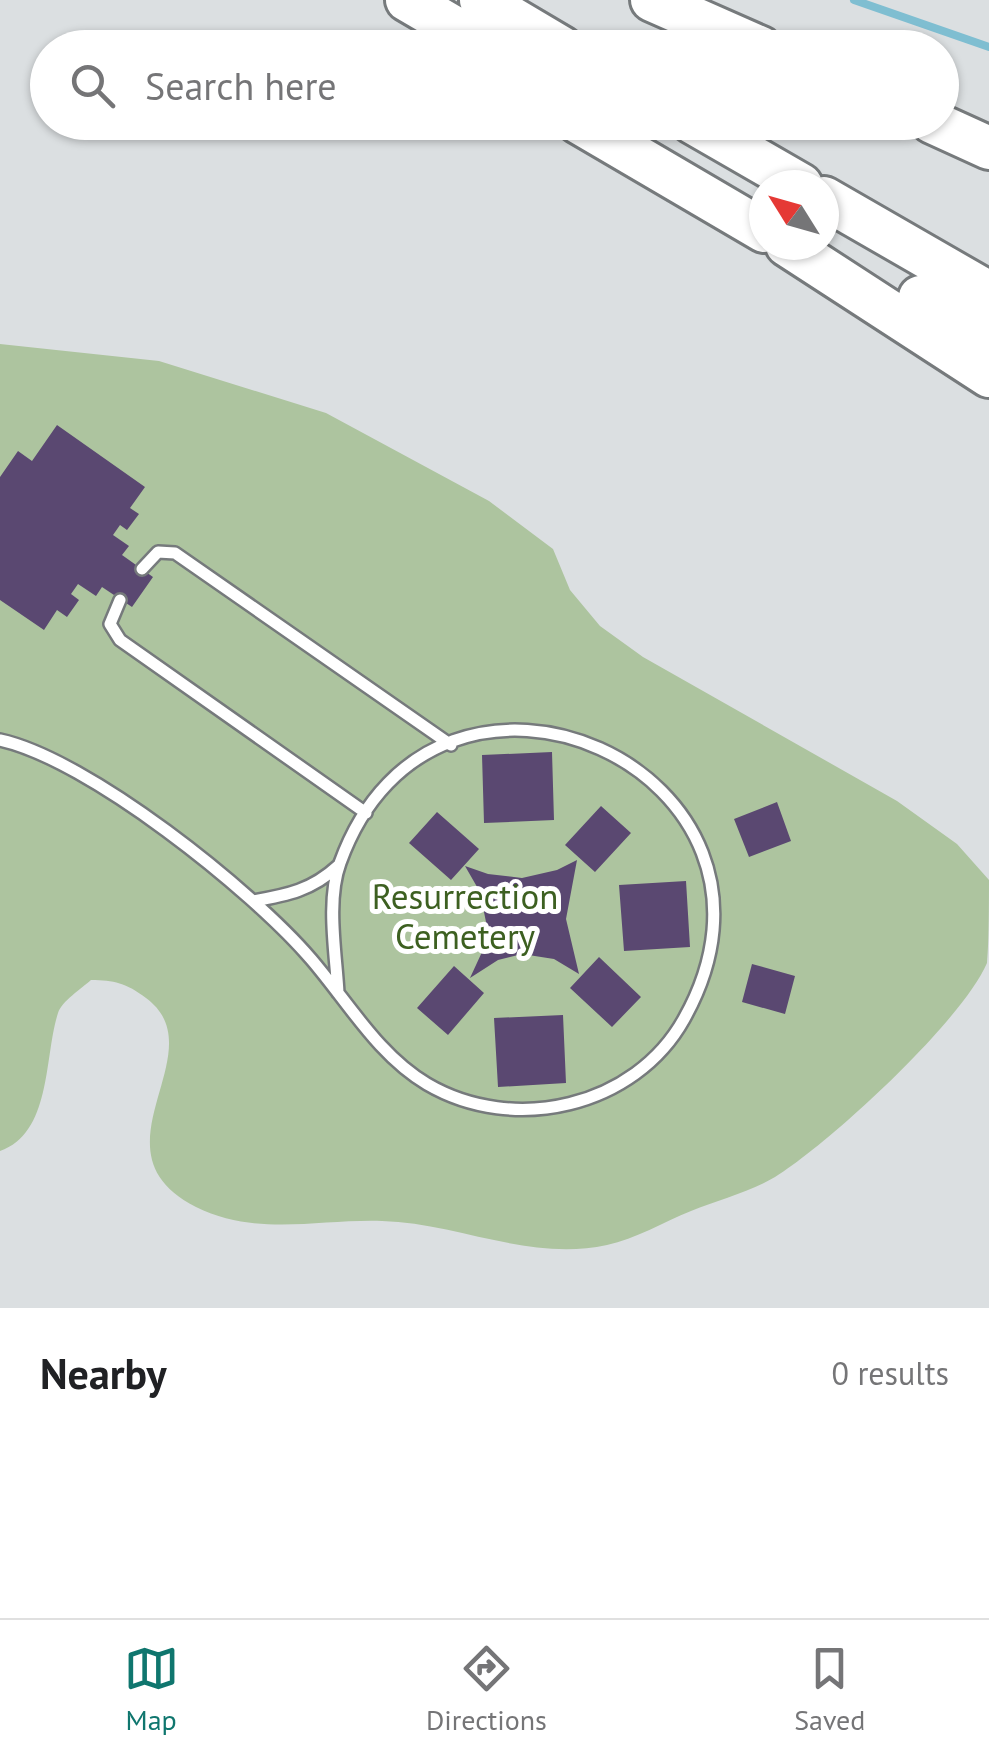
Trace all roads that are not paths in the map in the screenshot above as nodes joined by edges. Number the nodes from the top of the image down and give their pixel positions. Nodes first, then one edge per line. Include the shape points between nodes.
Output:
1 (372, 0) edge
2 (407, 0) edge
3 (481, 0) edge
4 (652, 0) edge
5 (420, 30) edge
6 (458, 30) edge
7 (532, 30) edge
8 (720, 30) edge
9 (959, 134) edge
10 (608, 140) edge
11 (649, 140) edge
12 (723, 140) edge
13 (989, 148) edge
14 (774, 170) edge
15 (749, 198) edge
16 (839, 207) edge
17 (749, 223) edge
18 (839, 251) edge
19 (810, 260) edge
20 (989, 293) edge
21 (989, 338) edge
22 (989, 376) edge
23 (142, 569) dead end
24 (120, 600) dead end
25 (0, 740) edge
26 (451, 745) junction
27 (366, 813) junction
28 (338, 866) junction
29 (254, 900) junction
30 (338, 993) junction

1 - 5 highway
2 - 6 highway
3 - 7 highway
4 - 8 highway
9 - 13 highway
10 - 17 highway
11 - 15 highway
12 - 14 highway
16 - 20 highway
18 - 21 highway
19 - 22 highway
23 - 26 lane via 158,552 175,553
24 - 27 lane via 110,624 120,640
25 - 29 lane via 64,766 156,823
26 - 27 lane via 393,780
26 - 30 lane via 528,727 575,736 619,755 662,791 692,831 712,899 710,959 694,1001 672,1040 612,1090 565,1106 520,1111 467,1102 428,1084 392,1058
27 - 28 lane
28 - 29 lane via 297,894
28 - 30 lane
29 - 30 lane

